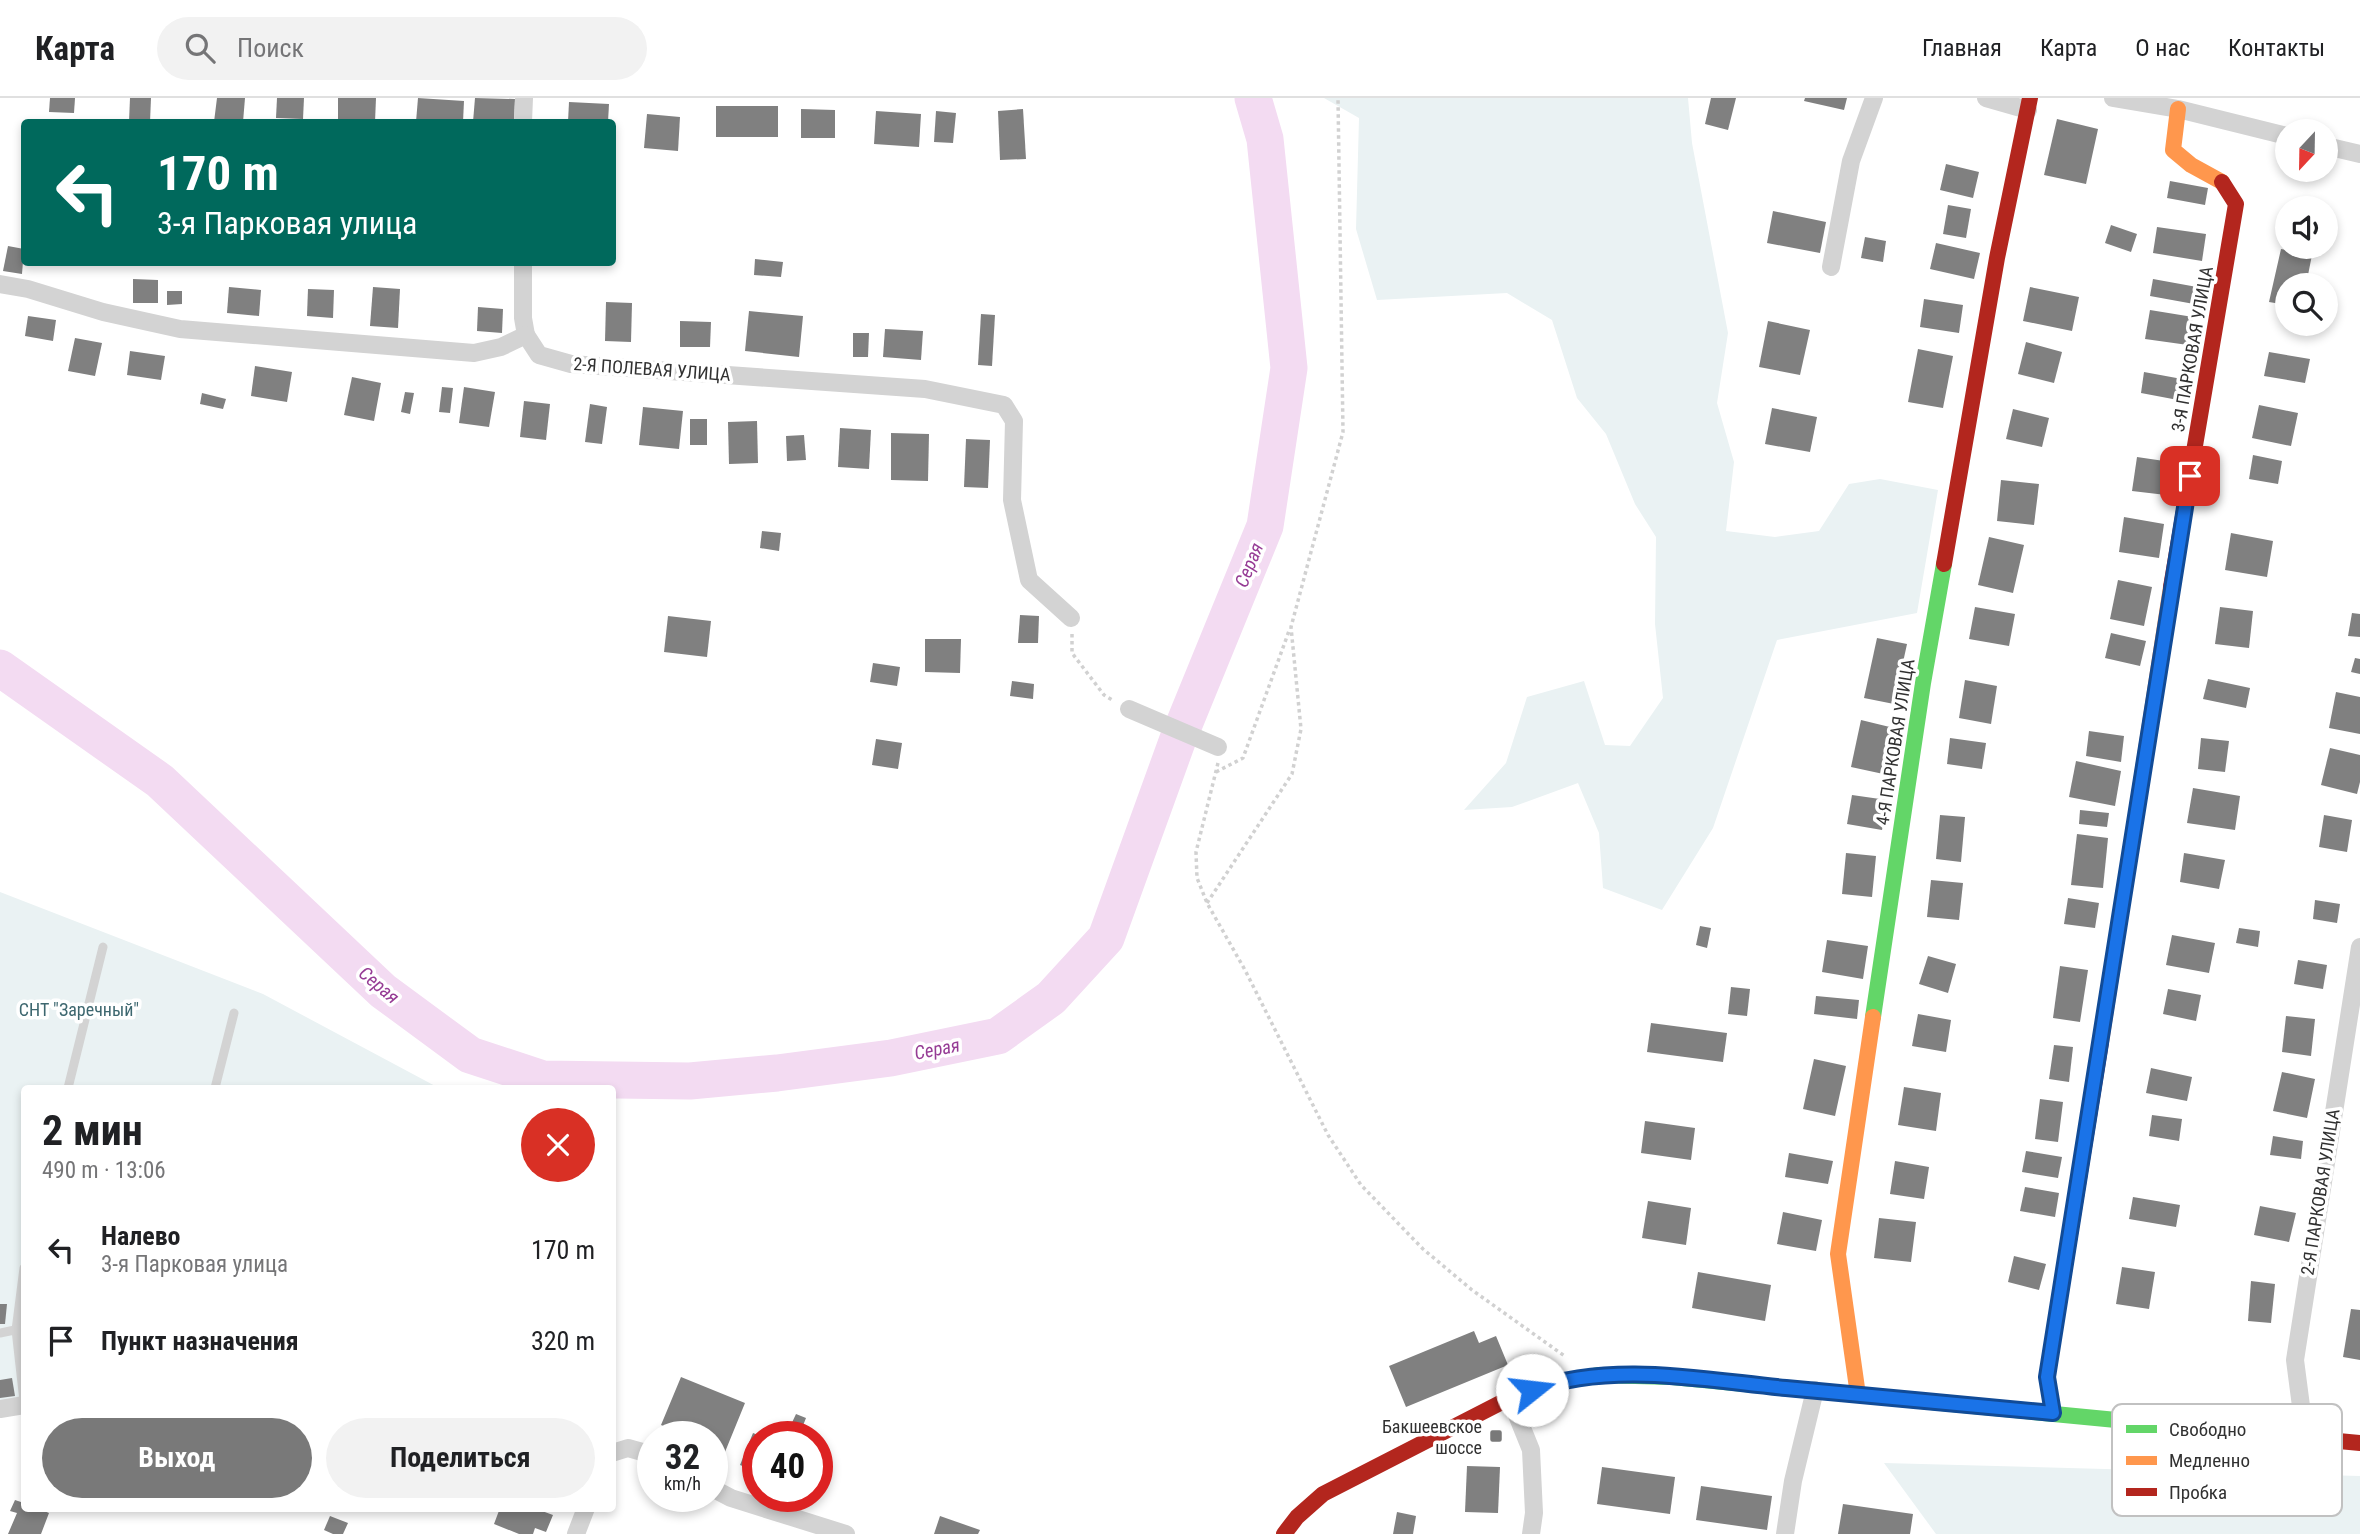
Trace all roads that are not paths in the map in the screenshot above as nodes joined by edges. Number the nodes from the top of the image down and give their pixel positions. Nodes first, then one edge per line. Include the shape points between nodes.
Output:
1 (524, 98) edge
2 (1874, 98) edge
3 (1986, 98) edge
4 (2113, 98) edge
5 (2029, 104) edge
6 (2178, 109) junction
7 (523, 119) edge
8 (2275, 133) edge
9 (2338, 149) edge
10 (2360, 154) edge
11 (523, 266) edge
12 (1831, 267) dead end
13 (0, 284) edge
14 (526, 335) junction
15 (1071, 618) road end
16 (1129, 709) road end
17 (1218, 747) road end
18 (103, 947) dead end
19 (2360, 947) edge
20 (234, 1013) dead end
21 (69, 1085) edge
22 (216, 1085) edge
23 (20, 1329) edge
24 (0, 1333) edge
25 (21, 1348) edge
26 (1815, 1390) junction
27 (1858, 1395) junction
28 (1510, 1398) junction
29 (21, 1404) edge
30 (2301, 1404) edge
31 (0, 1409) edge
32 (2053, 1413) junction
33 (2112, 1419) edge
34 (2342, 1441) edge
35 (2360, 1443) edge
36 (637, 1451) edge
37 (616, 1452) edge
38 (728, 1496) edge
39 (584, 1512) edge
40 (576, 1534) edge
41 (846, 1534) edge
42 (1284, 1534) edge
43 (1531, 1534) edge
44 (1785, 1534) edge

1 - 7 street
2 - 12 street via 1850,161
3 - 5 street
4 - 6 street
5 - 27 street, 4-Я ПАРКОВАЯ УЛИЦА via 1997,258 1923,683 1838,1254
6 - 8 street
6 - 32 street, 3-Я ПАРКОВАЯ УЛИЦА via 2173,149 2224,183 2236,204 2158,666 2047,1377
9 - 10 street
11 - 14 street
13 - 14 street via 180,329 474,353
14 - 15 street, 2-Я ПОЛЕВАЯ УЛИЦА via 540,355 571,364 925,389 1004,405 1014,421 1013,500 1029,580
16 - 17 street
18 - 21 lane
19 - 30 street, 2-Я ПАРКОВАЯ УЛИЦА via 2295,1360
20 - 22 lane
23 - 24 lane
23 - 25 lane
26 - 27 street
26 - 28 street via 1598,1375 1553,1382
26 - 44 street
27 - 32 street
28 - 42 street via 1323,1494
28 - 43 street via 1531,1450
29 - 31 street
32 - 33 street
34 - 35 street
36 - 37 street
38 - 41 street
39 - 40 street

